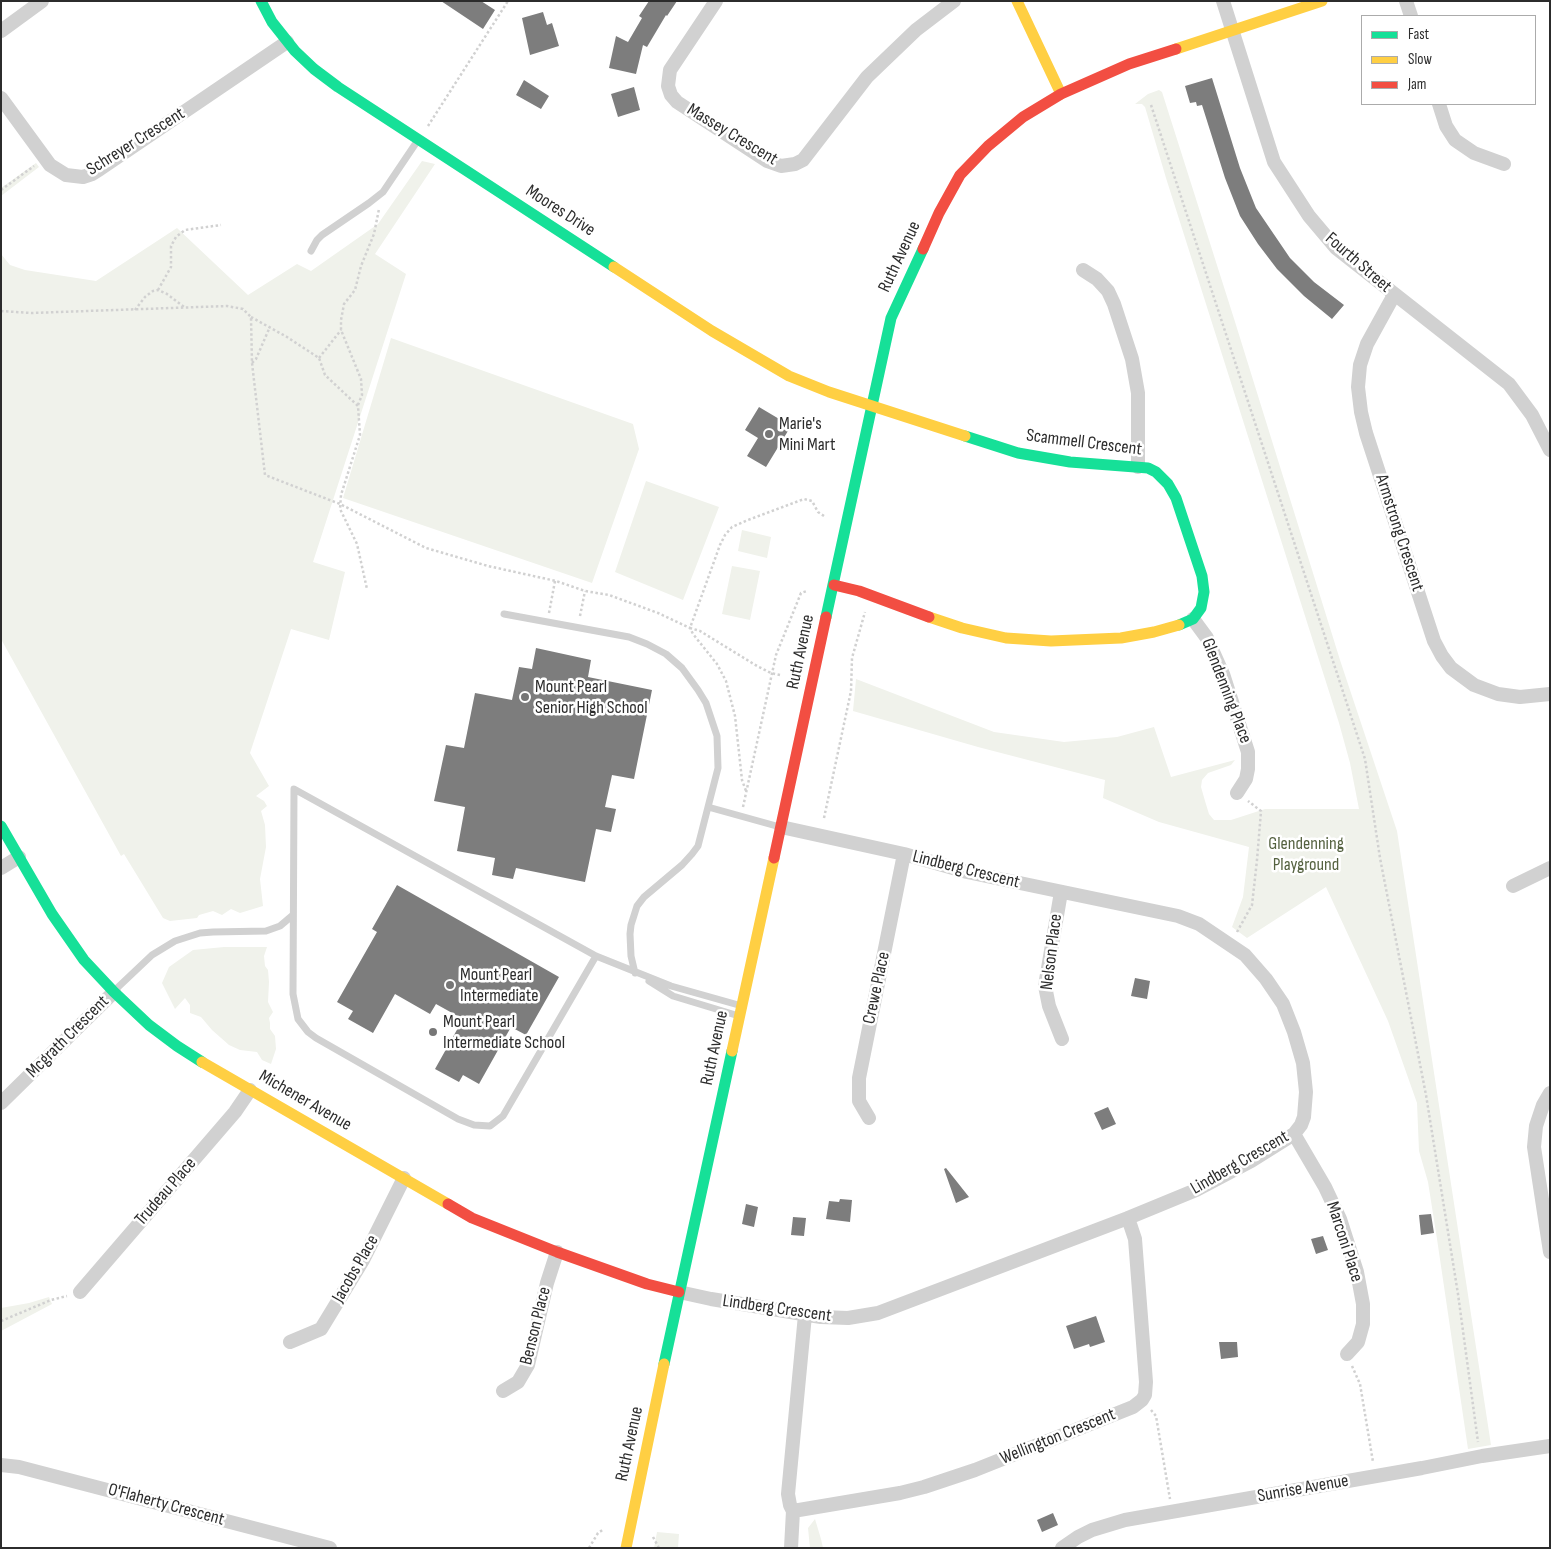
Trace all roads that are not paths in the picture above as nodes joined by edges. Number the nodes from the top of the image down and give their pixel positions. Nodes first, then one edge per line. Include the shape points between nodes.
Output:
1 (42, 1) edge
2 (261, 1) edge
3 (716, 1) edge
4 (954, 1) edge
5 (1017, 1) edge
6 (1223, 1) edge
7 (1322, 1) edge
8 (1406, 1) edge
9 (1411, 15) edge
10 (1232, 30) junction
11 (1, 31) edge
12 (287, 42) junction
13 (1061, 94) junction
14 (1, 98) edge
15 (1439, 105) edge
16 (418, 140) junction
17 (1504, 164) dead end
18 (311, 251) dead end
19 (1083, 270) dead end
20 (1394, 295) junction
21 (872, 406) junction
22 (1550, 450) edge
23 (1138, 467) junction
24 (834, 585) junction
25 (504, 614) dead end
26 (1193, 619) junction
27 (1550, 694) edge
28 (1237, 793) road end
29 (708, 807) junction
30 (1, 826) edge
31 (781, 827) junction
32 (904, 854) junction
33 (19, 857) junction
34 (1, 868) edge
35 (1550, 868) edge
36 (1513, 886) dead end
37 (1060, 892) junction
38 (293, 915) junction
39 (596, 956) junction
40 (634, 972) junction
41 (114, 992) junction
42 (741, 1011) junction
43 (1062, 1039) dead end
44 (250, 1090) junction
45 (1550, 1093) edge
46 (1, 1103) edge
47 (870, 1118) dead end
48 (1294, 1134) junction
49 (404, 1178) junction
50 (1128, 1218) junction
51 (556, 1252) junction
52 (1550, 1252) edge
53 (80, 1292) road end
54 (679, 1292) junction
55 (805, 1316) junction
56 (290, 1342) dead end
57 (1347, 1354) road end
58 (503, 1391) dead end
59 (1550, 1446) edge
60 (1, 1465) edge
61 (793, 1510) junction
62 (330, 1548) edge
63 (626, 1548) edge
64 (791, 1548) edge
65 (1062, 1548) edge

1 - 11 street
2 - 12 street, Moores Drive
3 - 4 street, Massey Crescent via 670,70 671,95 767,161 781,166 802,160 867,77 916,30
5 - 13 street
6 - 10 street, Fourth Street
7 - 10 street, Ruth Avenue
8 - 9 street
10 - 13 street, Ruth Avenue via 1129,64
10 - 20 street, Fourth Street via 1274,162 1309,216 1336,248
12 - 14 street, Schreyer Crescent via 83,177 66,175 50,165
12 - 16 street, Moores Drive via 325,78
13 - 21 street, Ruth Avenue via 1004,132 960,175 891,318
15 - 17 street via 1455,140 1474,153
16 - 18 lane via 383,192 322,235
16 - 21 street, Moores Drive via 756,357 816,388
19 - 23 street via 1097,279 1111,297 1132,359 1138,393
20 - 22 street, Fourth Street via 1509,384 1532,415
20 - 27 street, Armstrong Crescent via 1367,344 1360,365 1358,387 1366,433 1434,641 1451,668 1474,685 1498,694 1520,697
21 - 23 street, Scammell Crescent via 1026,455
21 - 24 street, Ruth Avenue
23 - 26 street, Scammell Crescent via 1148,468 1163,478 1182,512 1203,584 1201,608
24 - 26 street via 962,628 1027,640 1121,638 1154,632
24 - 31 street, Ruth Avenue
25 - 29 lane via 629,637 658,649 682,668 706,703 717,736 718,768
26 - 28 street, Glendenning Place via 1207,638 1223,674 1248,752 1246,779
29 - 31 lane
29 - 40 lane via 700,840 692,854 637,906 630,934
30 - 33 street, Michener Avenue
31 - 32 street, Lindberg Crescent
31 - 42 street, Ruth Avenue
32 - 37 street, Lindberg Crescent via 967,872
32 - 47 street, Crewe Place via 859,1078 859,1101
33 - 34 street
33 - 41 street, Michener Avenue via 74,946
35 - 36 street
37 - 43 street, Nelson Place via 1045,986
37 - 48 street, Lindberg Crescent via 1189,919 1232,944 1251,961 1283,1004 1298,1046 1305,1078 1306,1105 1301,1126
38 - 39 lane via 294,789
38 - 39 lane via 294,1003 302,1026 325,1043 474,1125 490,1126 507,1111
38 - 41 lane via 280,926 266,931 200,933 175,942 152,955
39 - 40 lane
40 - 42 lane via 674,996
41 - 44 street, Michener Avenue via 177,1046
41 - 46 street, Mcgrath Crescent
42 - 54 street, Ruth Avenue
44 - 49 street, Michener Avenue
44 - 53 street, Trudeau Place via 235,1112
45 - 52 street via 1538,1116 1534,1147
48 - 50 street, Lindberg Crescent via 1214,1182
48 - 57 street, Marconi Place via 1340,1219 1357,1272 1363,1324 1358,1342
49 - 51 street, Michener Avenue via 479,1221
49 - 56 street, Jacobs Place via 364,1260 322,1329
50 - 55 street, Lindberg Crescent via 878,1314 848,1318
50 - 61 street, Wellington Crescent via 1135,1239 1146,1382 1142,1400 1133,1407 976,1470 924,1487
51 - 54 street, Michener Avenue
51 - 58 street, Benson Place via 528,1365 518,1382
54 - 55 street, Lindberg Crescent
54 - 63 street, Ruth Avenue
55 - 61 street via 788,1494
59 - 65 street, Sunrise Avenue via 1108,1524
60 - 62 street, O'Flaherty Crescent
61 - 64 street

